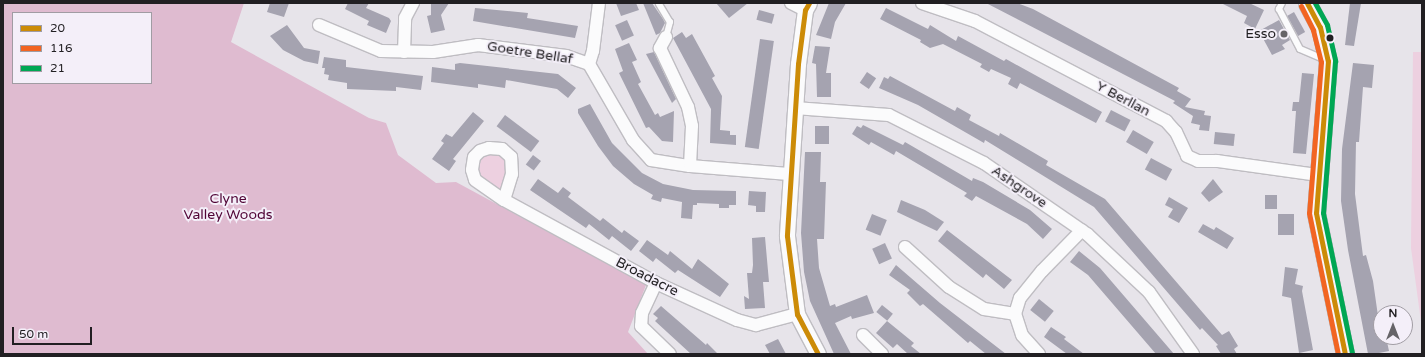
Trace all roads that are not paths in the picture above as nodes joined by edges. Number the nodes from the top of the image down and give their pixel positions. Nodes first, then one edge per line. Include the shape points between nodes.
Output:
1 (413, 3) edge
2 (599, 3) edge
3 (791, 3) edge
4 (922, 3) edge
5 (1282, 3) edge
6 (1307, 3) edge
7 (659, 4) edge
8 (807, 7) edge
9 (317, 24) dead end
10 (666, 37) joint
11 (404, 52) junction
12 (1328, 61) junction
13 (589, 64) junction
14 (795, 108) junction
15 (690, 166) junction
16 (789, 174) junction
17 (1318, 175) junction
18 (504, 200) dead end
19 (1082, 230) junction
20 (905, 247) dead end
21 (656, 283) junction
22 (797, 314) junction
23 (1015, 314) junction
24 (863, 335) dead end
25 (670, 354) edge
26 (818, 354) edge
27 (882, 354) edge
28 (1039, 354) edge
29 (1193, 354) edge
30 (1345, 354) edge

1 - 11 street via 405,18
2 - 13 street
3 - 8 street
4 - 17 street, Y Berllan via 975,21 1166,121 1176,132 1187,156 1198,161 1217,161
5 - 12 lane via 1279,9 1300,49
6 - 12 main road via 1320,27
7 - 10 lane via 670,22
8 - 14 street
9 - 11 street, Goetre Bellaf via 381,51
10 - 15 street via 660,48 688,107 692,126
11 - 13 street, Goetre Bellaf via 433,52 478,45 566,56
12 - 17 main road
13 - 15 street, Goetre Bellaf via 632,140 651,160
14 - 16 street
14 - 19 street, Ashgrove via 889,115 984,164
15 - 16 street, Goetre Bellaf
16 - 22 street via 787,236
17 - 30 main road via 1316,213
18 - 21 street, Broadacre
19 - 23 street via 1020,298
19 - 29 street, Ashgrove via 1149,292
20 - 23 street via 949,288 984,309
21 - 22 street, Broadacre via 737,320 756,325
21 - 25 street via 642,313 641,326
22 - 26 street
23 - 28 street via 1022,335
24 - 27 street

